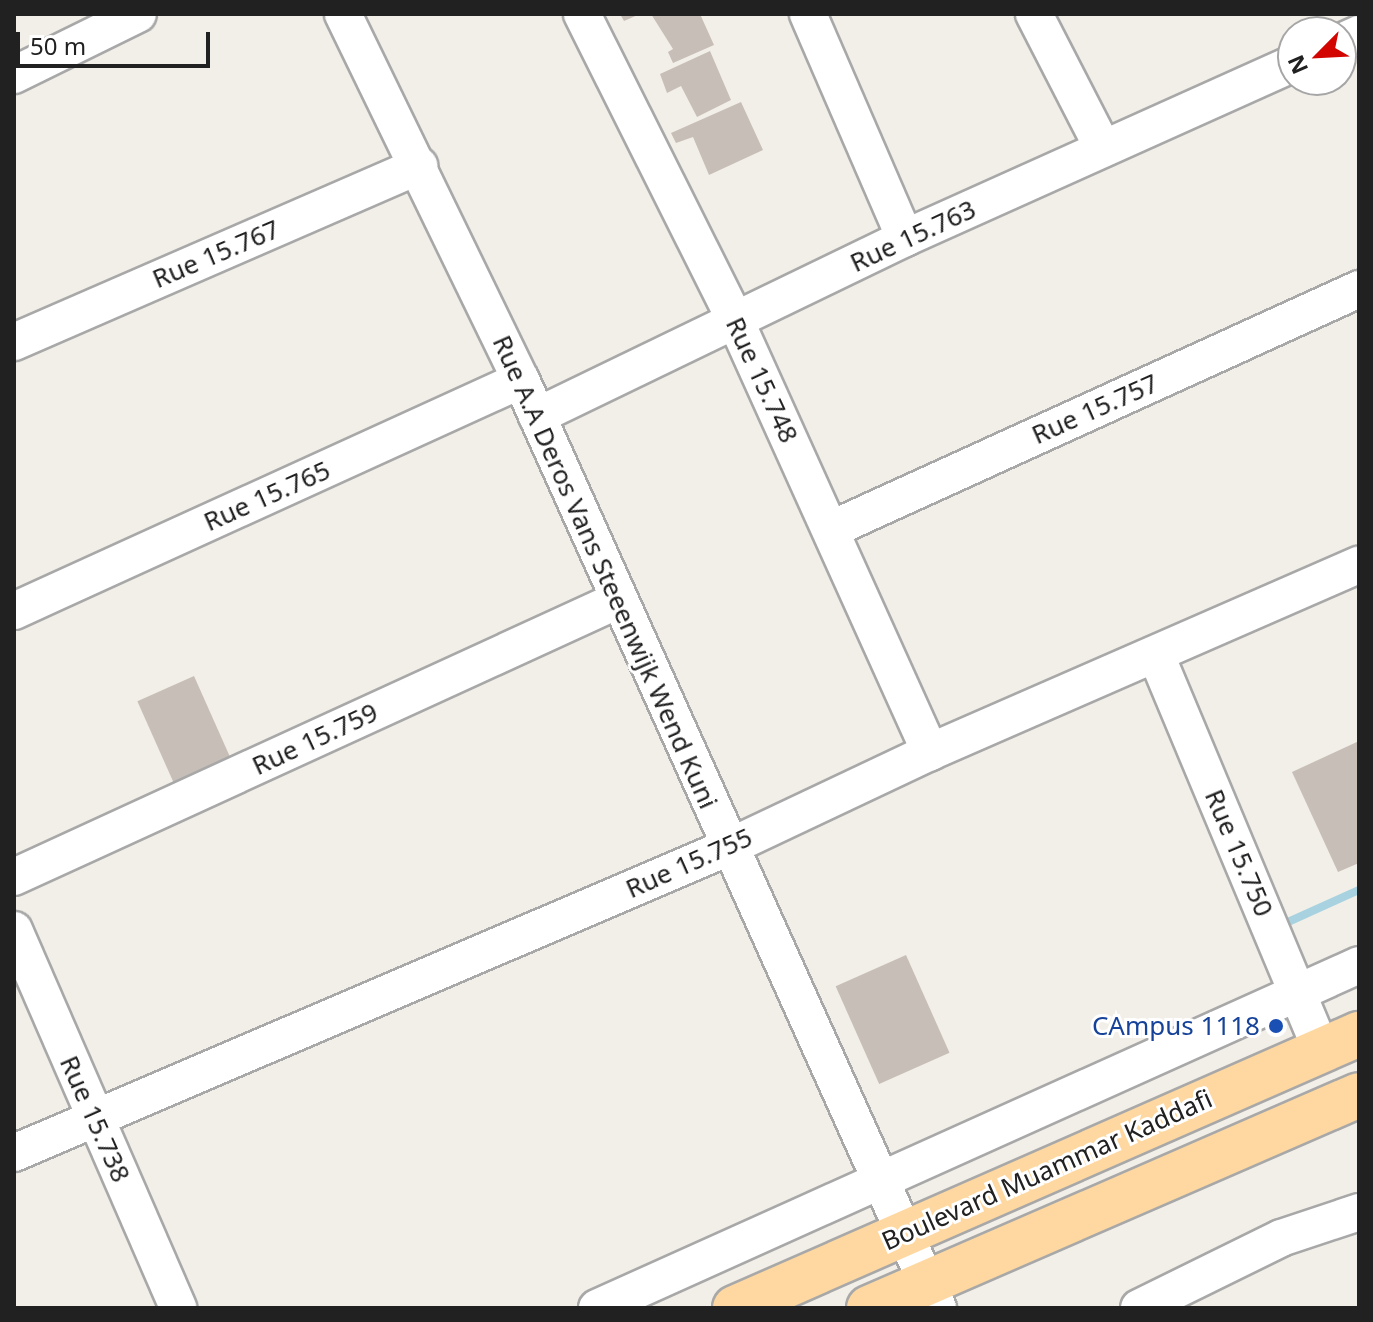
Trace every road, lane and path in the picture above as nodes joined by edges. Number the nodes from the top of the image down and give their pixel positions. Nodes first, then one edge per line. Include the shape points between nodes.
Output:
1 (138, 14) edge
2 (343, 14) edge
3 (582, 14) edge
4 (808, 14) edge
5 (1034, 14) edge
6 (1277, 71) edge
7 (14, 75) edge
8 (1103, 148) junction
9 (419, 166) junction
10 (905, 238) junction
11 (1359, 289) edge
12 (736, 322) junction
13 (14, 342) edge
14 (521, 380) junction
15 (537, 416) junction
16 (832, 529) junction
17 (1359, 565) edge
18 (616, 601) junction
19 (14, 611) edge
20 (1156, 655) junction
21 (930, 752) junction
22 (729, 847) junction
23 (14, 877) edge
24 (14, 930) edge
25 (1359, 965) edge
26 (1296, 991) junction
27 (1340, 1042) edge
28 (1357, 1103) edge
29 (94, 1117) junction
30 (14, 1153) edge
31 (879, 1178) junction
32 (1359, 1212) edge
33 (904, 1232) junction
34 (932, 1295) edge
35 (178, 1308) edge
36 (597, 1308) edge
37 (735, 1308) edge
38 (869, 1308) edge
39 (1139, 1308) edge

1 - 7 street
2 - 9 street, Rue A.A Deros Vans Steeenwijk Wend Kuni
3 - 12 street, Rue 15.748
4 - 10 street
5 - 8 street
6 - 8 street, Rue 15.763
8 - 10 street, Rue 15.763
9 - 13 street, Rue 15.767
9 - 14 street, Rue A.A Deros Vans Steeenwijk Wend Kuni
10 - 12 street, Rue 15.763
11 - 16 street, Rue 15.757
12 - 15 street, Rue 15.763
12 - 16 street, Rue 15.748
14 - 15 street, Rue A.A Deros Vans Steeenwijk Wend Kuni
14 - 19 street, Rue 15.765
15 - 18 street, Rue A.A Deros Vans Steeenwijk Wend Kuni
16 - 21 street, Rue 15.748
17 - 20 street, Rue 15.755
18 - 22 street, Rue A.A Deros Vans Steeenwijk Wend Kuni
18 - 23 street, Rue 15.759
20 - 21 street, Rue 15.755
20 - 26 street, Rue 15.750
21 - 22 street, Rue 15.755
22 - 29 street, Rue 15.755
22 - 31 street, Rue A.A Deros Vans Steeenwijk Wend Kuni
24 - 29 street, Rue 15.738
25 - 26 street
26 - 27 street, Rue 15.750
26 - 31 street
27 - 33 main road, Boulevard Muammar Kaddafi
28 - 34 main road, Boulevard Muammar Kaddafi
29 - 30 street, Rue 15.755
29 - 35 street, Rue 15.738
31 - 33 street, Rue A.A Deros Vans Steeenwijk Wend Kuni
31 - 36 street
32 - 39 street via 1281,1238
33 - 34 street, Rue A.A Deros Vans Steeenwijk Wend Kuni
33 - 37 main road, Boulevard Muammar Kaddafi
34 - 38 main road, Boulevard Muammar Kaddafi

